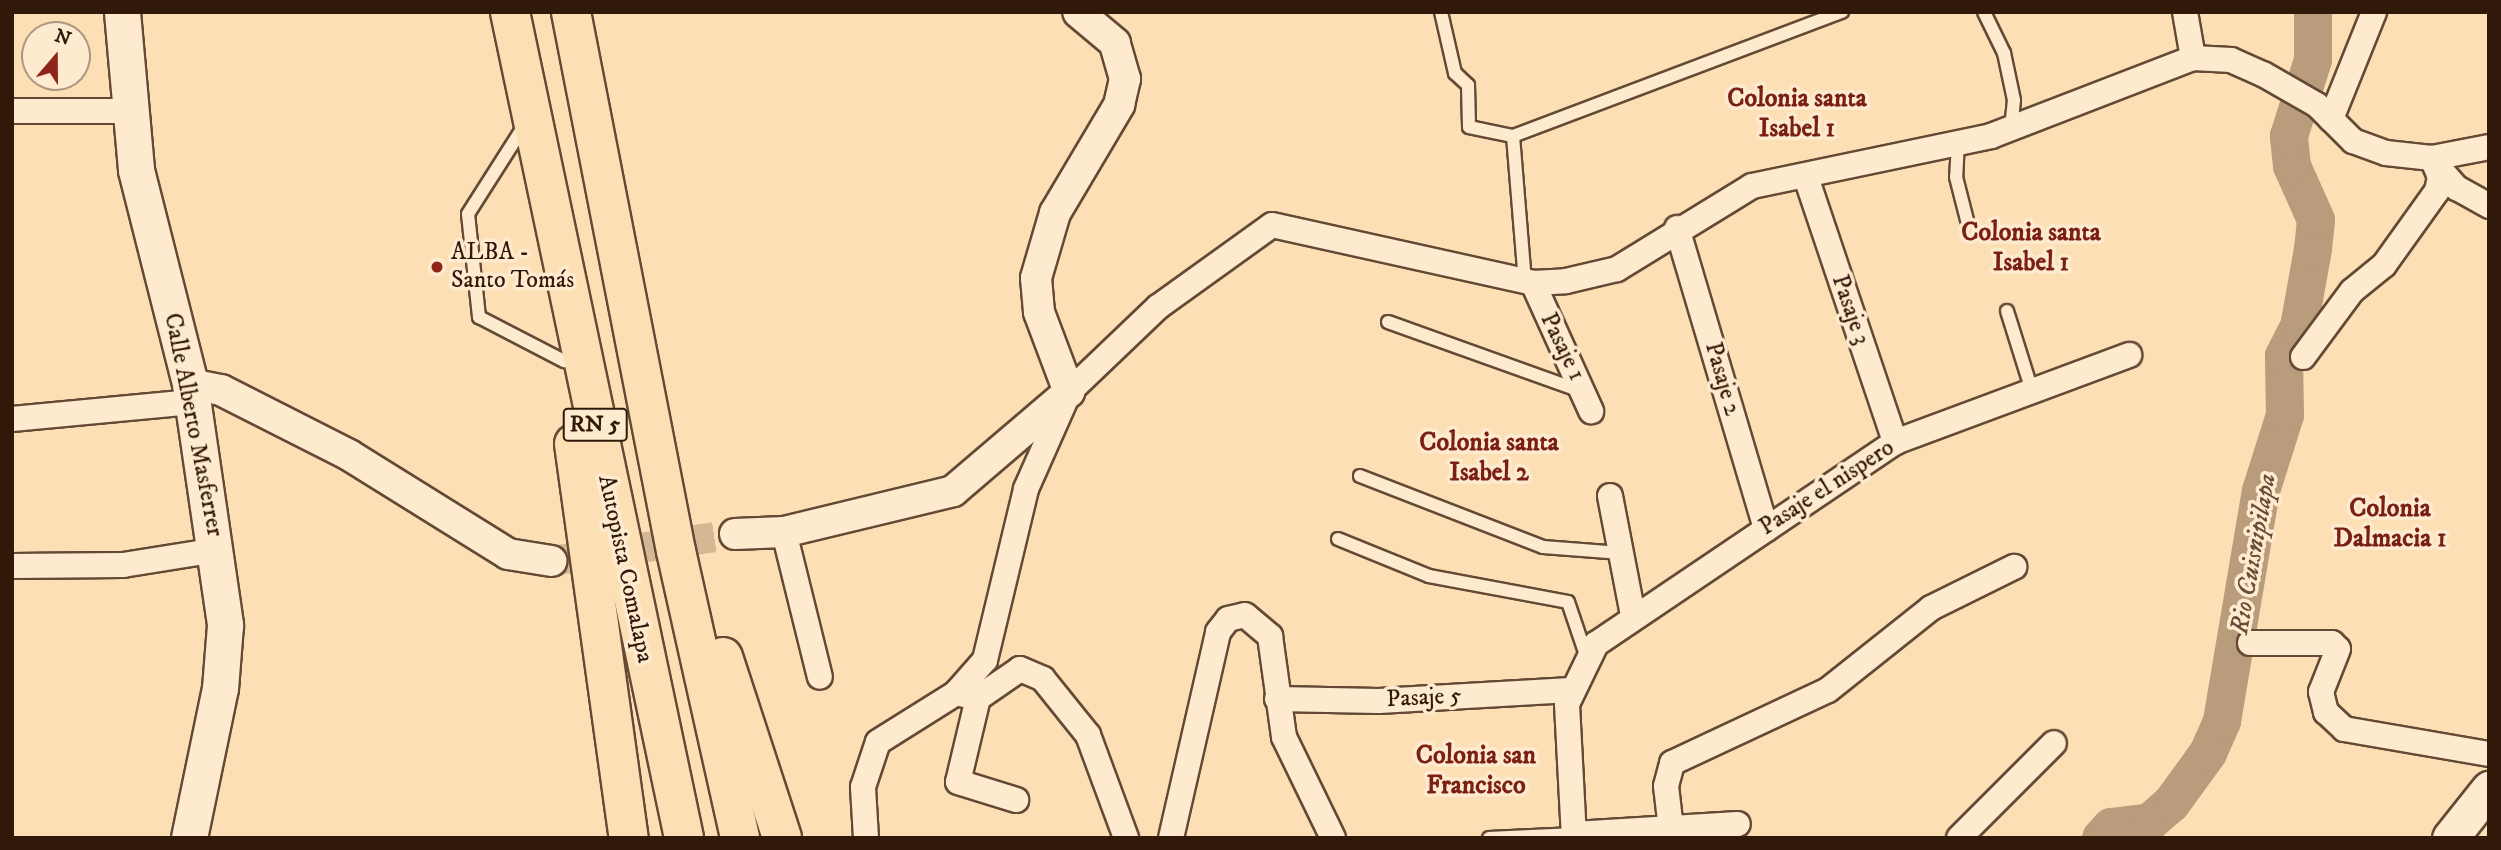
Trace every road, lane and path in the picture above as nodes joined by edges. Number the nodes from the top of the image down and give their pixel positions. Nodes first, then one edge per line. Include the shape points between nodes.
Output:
1 (122, 12) edge
2 (510, 12) edge
3 (571, 12) edge
4 (1078, 12) edge
5 (1441, 12) edge
6 (1984, 12) edge
7 (2185, 12) edge
8 (2374, 12) edge
9 (1835, 14) edge
10 (2193, 58) junction
11 (12, 111) edge
12 (131, 111) junction
13 (534, 111) junction
14 (2324, 112) junction
15 (2011, 128) junction
16 (1513, 136) junction
17 (1958, 142) junction
18 (2489, 148) edge
19 (2432, 158) junction
20 (547, 164) junction
21 (1806, 177) junction
22 (2489, 206) edge
23 (1967, 220) dead end
24 (1677, 228) junction
25 (1529, 282) junction
26 (2007, 311) dead end
27 (1388, 322) dead end
28 (2129, 355) dead end
29 (2303, 357) dead end
30 (564, 361) junction
31 (1069, 392) junction
32 (191, 393) junction
33 (2034, 395) junction
34 (1588, 401) joint
35 (12, 419) edge
36 (1895, 442) junction
37 (1360, 476) dead end
38 (668, 495) junction
39 (1609, 496) dead end
40 (1766, 529) junction
41 (784, 532) junction
42 (735, 534) tunnel mouth
43 (1338, 539) dead end
44 (217, 550) junction
45 (1621, 553) junction
46 (551, 561) tunnel mouth
47 (12, 566) edge
48 (2014, 567) dead end
49 (1633, 615) junction
50 (2250, 643) dead end
51 (1588, 658) junction
52 (820, 677) dead end
53 (1571, 690) junction
54 (967, 696) junction
55 (1277, 699) junction
56 (2054, 743) dead end
57 (2489, 754) edge
58 (2489, 789) edge
59 (1016, 800) dead end
60 (1738, 824) dead end
61 (1671, 829) junction
62 (1574, 836) edge
63 (189, 838) edge
64 (629, 838) edge
65 (684, 838) edge
66 (740, 838) edge
67 (782, 838) edge
68 (866, 838) edge
69 (1126, 838) edge
70 (1171, 838) edge
71 (1333, 838) edge
72 (1489, 838) edge
73 (1959, 838) edge
74 (2450, 838) edge

1 - 12 main road, Calle Alberto Masferrer
2 - 13 highway, Autopista Comalapa / RN 5
3 - 38 highway, RN 5
4 - 31 street via 1115,43 1125,79 1119,105 1055,213 1036,278 1039,312
5 - 16 lane via 1455,73 1468,85 1469,127
6 - 15 lane via 2004,52 2014,100
7 - 10 street
8 - 14 street
9 - 16 lane
10 - 14 street via 2231,60
10 - 15 street
11 - 12 street
12 - 32 main road, Calle Alberto Masferrer via 136,170
13 - 20 highway, Autopista Comalapa / RN 5
13 - 30 lane via 468,214 480,317
14 - 19 street via 2353,141
15 - 17 street
16 - 25 lane
17 - 21 street
17 - 23 lane via 1956,177
18 - 19 street
19 - 22 street via 2457,188
19 - 29 street via 2440,177 2437,191 2384,265 2352,291
20 - 30 highway
20 - 65 highway, Autopista Comalapa / RN 5 via 596,433
21 - 24 street via 1752,186
21 - 36 street, Pasaje 3
24 - 25 street via 1617,269
24 - 40 street, Pasaje 2
25 - 31 street via 1272,225 1158,307
25 - 34 street, Pasaje 1
26 - 33 lane
27 - 34 lane
28 - 33 street, Pasaje el nispero
30 - 64 highway
31 - 41 street via 953,491
31 - 54 street via 1026,489 985,660
32 - 35 street
32 - 44 main road, Calle Alberto Masferrer
32 - 46 street via 221,390 349,455 508,554
33 - 36 street, Pasaje el nispero
36 - 40 street, Pasaje el nispero
37 - 45 lane via 1543,547
38 - 66 highway, RN 5
38 - 67 highway via 693,551
39 - 45 street
40 - 49 street, Pasaje el nispero
41 - 42 street
41 - 52 street
43 - 51 lane via 1429,576 1567,602
44 - 47 street via 122,565
44 - 63 main road, Calle Alberto Masferrer via 226,646
45 - 49 street
48 - 61 street via 1931,608 1828,690 1672,763 1666,786
49 - 51 street, Pasaje el nispero
50 - 57 street via 2332,643 2338,649 2321,692 2326,712 2344,729
51 - 53 street, Pasaje el nispero
53 - 55 street, Pasaje 5 via 1379,701
53 - 62 street
54 - 59 street via 958,782
54 - 68 street via 908,718 878,742 863,787
54 - 69 street via 1020,669 1043,679 1087,735
55 - 70 street via 1270,636 1245,615 1228,619 1217,632 1202,681
55 - 71 street via 1284,737
56 - 73 street
58 - 74 main road
60 - 61 street
61 - 62 street
62 - 72 lane

